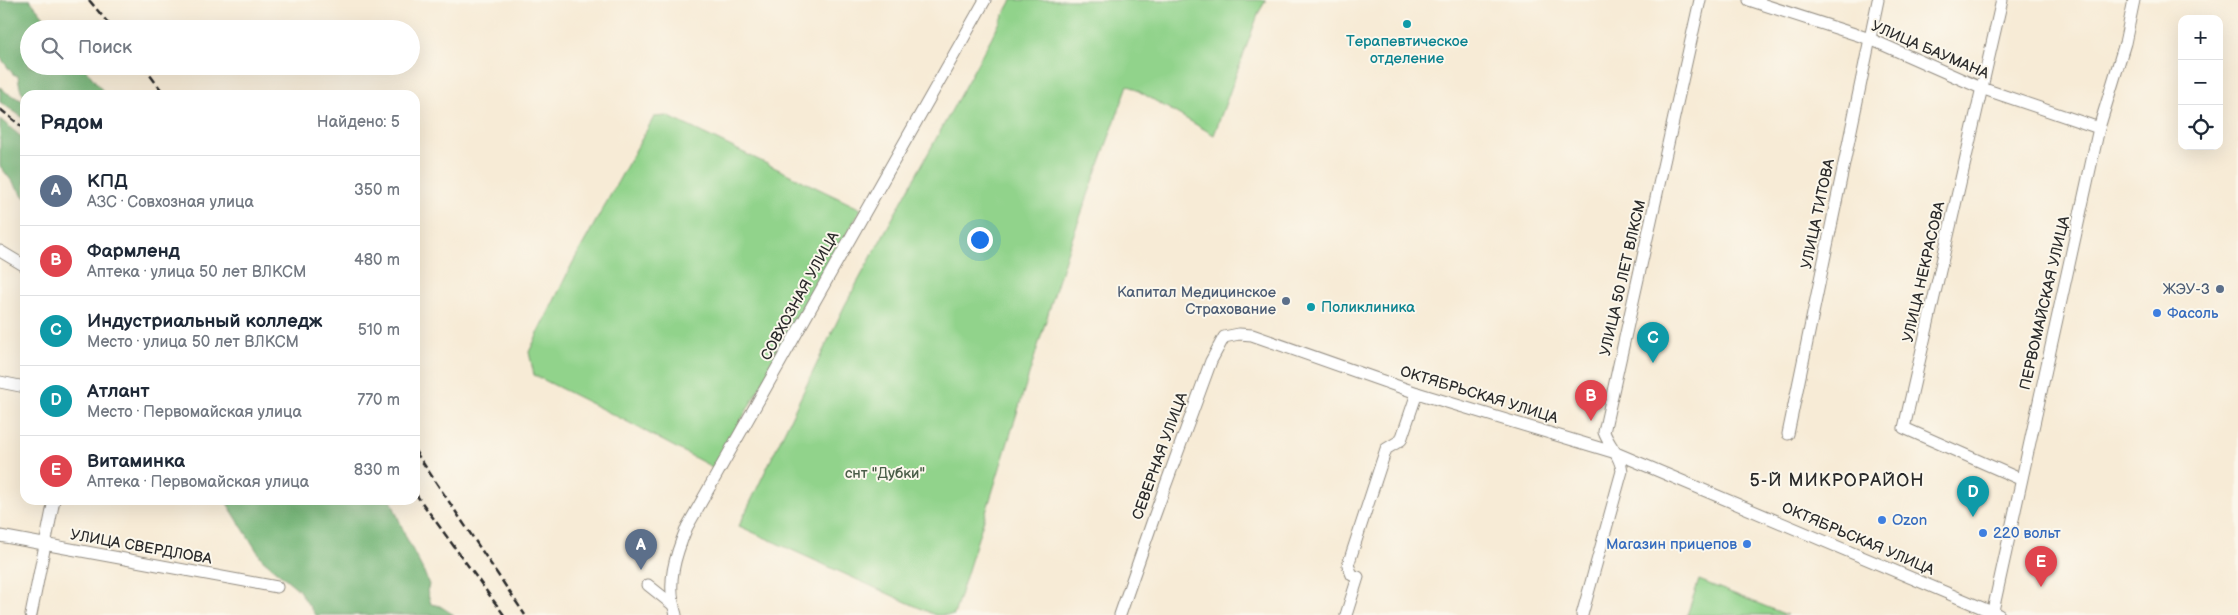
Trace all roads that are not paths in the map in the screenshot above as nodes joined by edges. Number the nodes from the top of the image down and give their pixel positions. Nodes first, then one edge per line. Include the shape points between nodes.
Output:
1 (985, 0) edge
2 (1700, 0) edge
3 (1749, 0) edge
4 (1878, 0) edge
5 (2002, 0) edge
6 (2134, 0) edge
7 (1870, 39) junction
8 (1981, 88) junction
9 (2099, 128) junction
10 (0, 251) edge
11 (20, 263) edge
12 (1252, 336) joint
13 (0, 382) edge
14 (20, 386) edge
15 (1417, 393) junction
16 (1788, 434) dead end
17 (1616, 453) junction
18 (2020, 479) junction
19 (53, 505) edge
20 (0, 536) edge
21 (45, 545) junction
22 (648, 585) dead end
23 (277, 587) dead end
24 (675, 610) edge
25 (1994, 614) edge
26 (31, 615) edge
27 (1120, 615) edge
28 (1346, 615) edge
29 (1582, 615) edge

1 - 24 street, СОВХОЗНАЯ УЛИЦА via 687,527 672,568
2 - 17 street, УЛИЦА 50 ЛЕТ ВЛКСМ via 1604,432
3 - 7 street, УЛИЦА БАУМАНА
4 - 7 street, УЛИЦА ТИТОВА
5 - 8 street, УЛИЦА НЕКРАСОВА
6 - 9 street, ПЕРВОМАЙСКАЯ УЛИЦА via 2125,43
7 - 8 street, УЛИЦА БАУМАНА
7 - 16 street, УЛИЦА ТИТОВА
8 - 9 street, УЛИЦА БАУМАНА
8 - 18 street, УЛИЦА НЕКРАСОВА via 1904,428
9 - 18 street, ПЕРВОМАЙСКАЯ УЛИЦА
10 - 11 street
12 - 15 street, ОКТЯБРЬСКАЯ УЛИЦА
12 - 27 street, СЕВЕРНАЯ УЛИЦА via 1224,337 1220,344 1160,499
13 - 14 street
15 - 17 street, ОКТЯБРЬСКАЯ УЛИЦА
15 - 28 street via 1401,440 1386,449 1351,556 1349,571 1358,577
17 - 25 street, ОКТЯБРЬСКАЯ УЛИЦА
17 - 29 street, УЛИЦА 50 ЛЕТ ВЛКСМ via 1622,462 1620,486
18 - 25 street, ПЕРВОМАЙСКАЯ УЛИЦА
19 - 21 street
20 - 21 street, УЛИЦА СВЕРДЛОВА
21 - 23 street, УЛИЦА СВЕРДЛОВА
21 - 26 street
22 - 24 street

